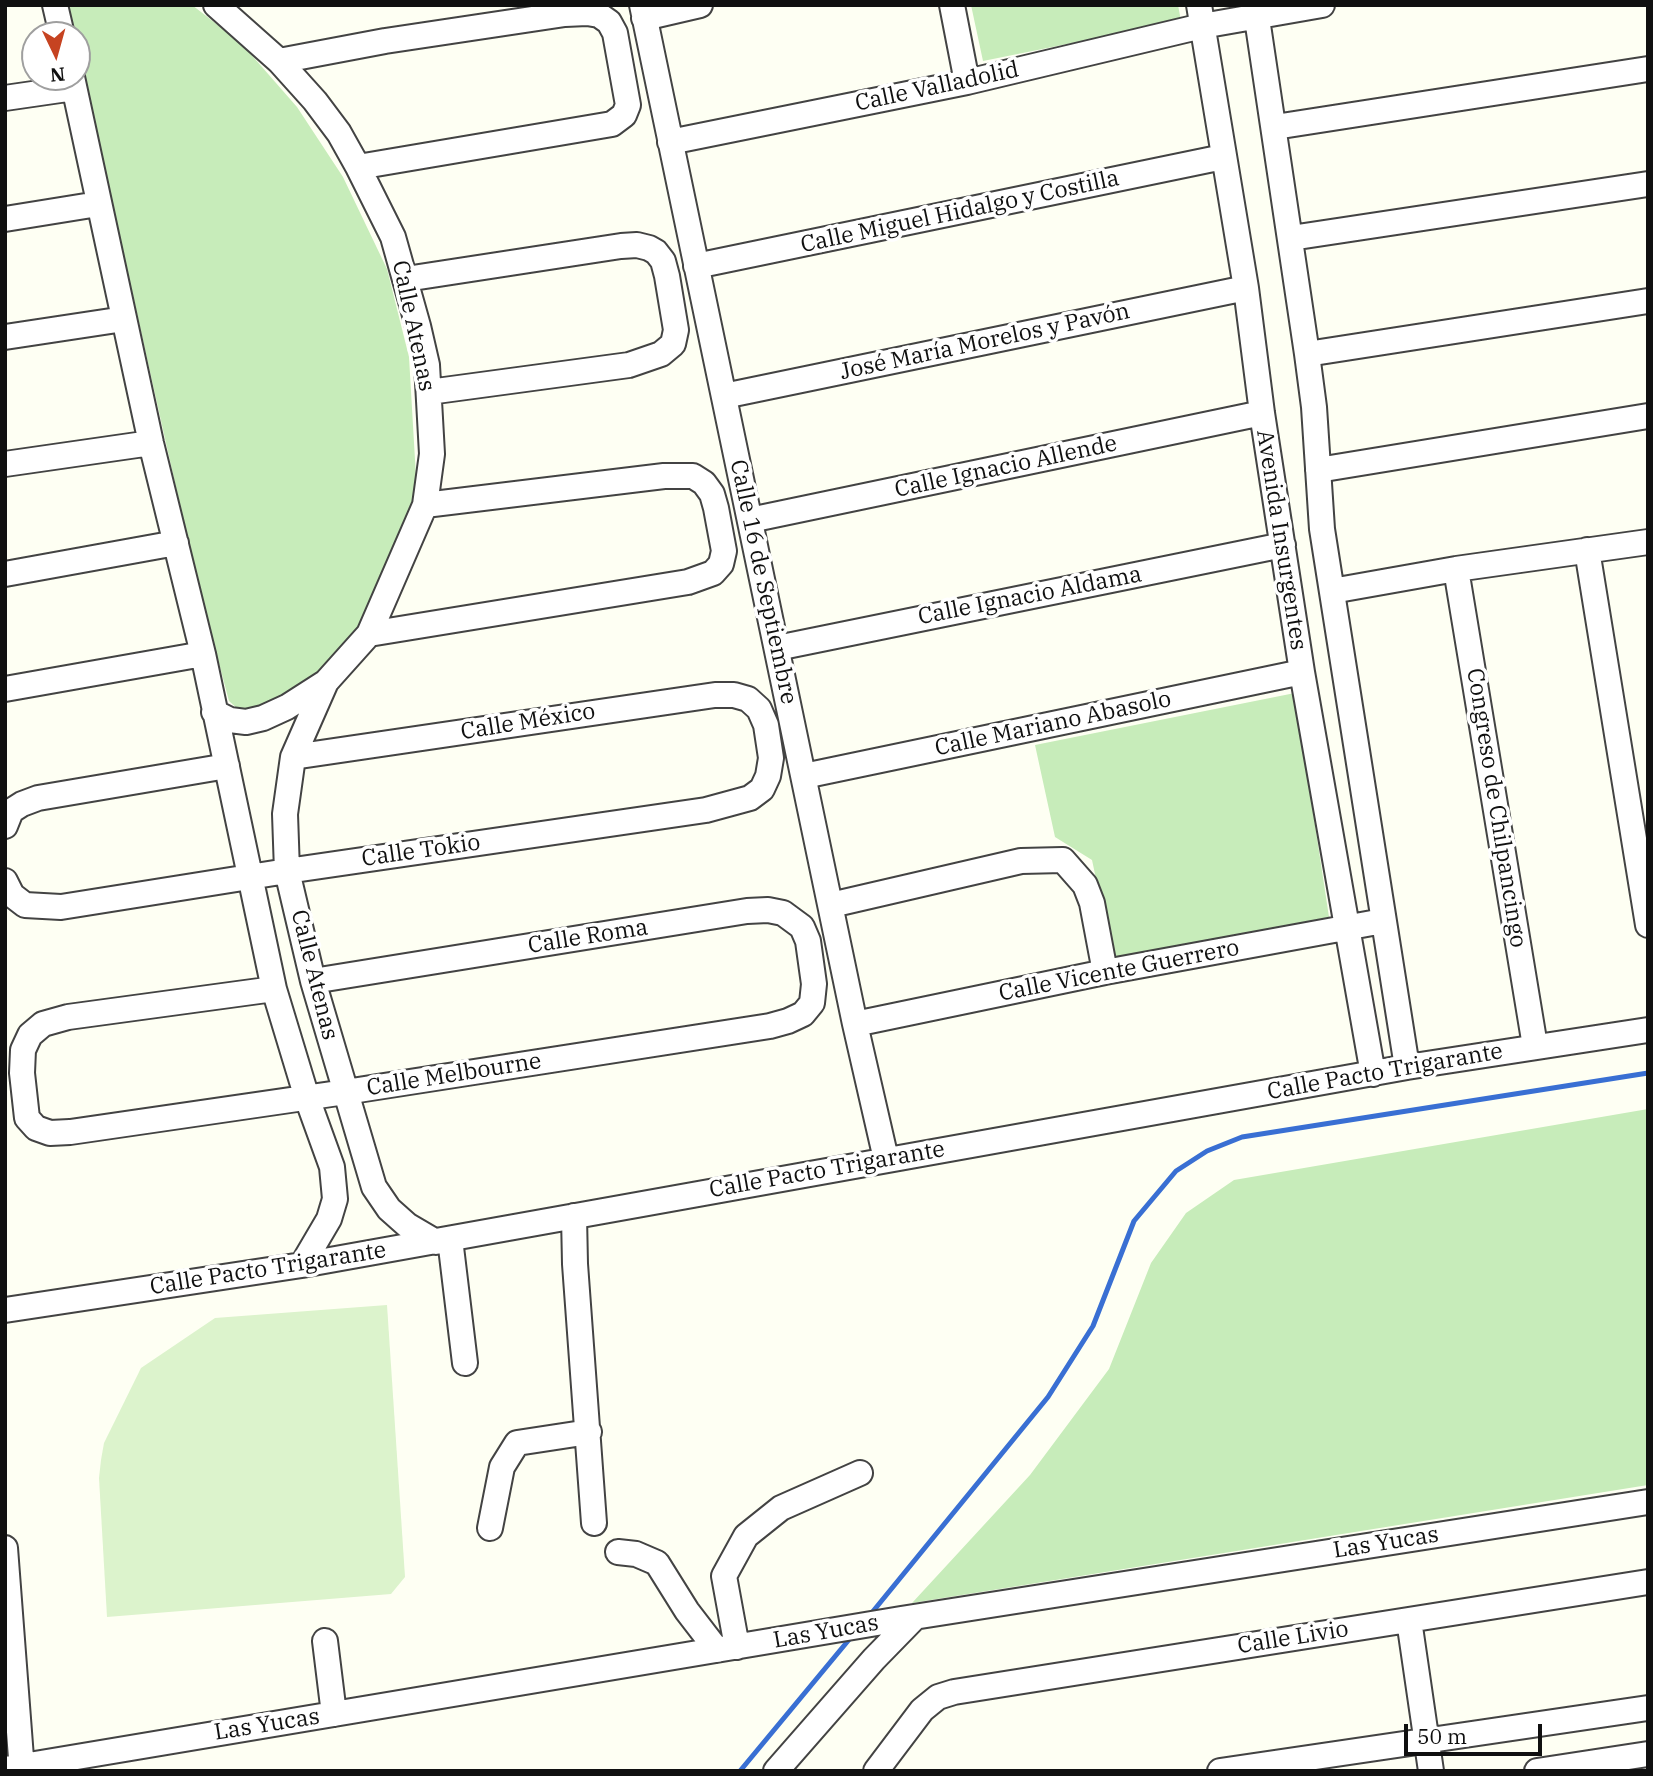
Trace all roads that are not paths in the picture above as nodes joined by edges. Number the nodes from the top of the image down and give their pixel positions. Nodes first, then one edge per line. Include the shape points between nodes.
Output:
1 (216, 5) edge
2 (700, 5) edge
3 (952, 5) edge
4 (1322, 5) edge
5 (1256, 11) edge
6 (643, 12) edge
7 (1200, 16) edge
8 (279, 61) junction
9 (1648, 69) edge
10 (967, 82) junction
11 (39, 91) edge
12 (75, 91) edge
13 (5, 99) edge
14 (1275, 127) junction
15 (670, 142) junction
16 (1223, 157) junction
17 (358, 167) junction
18 (1648, 184) edge
19 (98, 204) junction
20 (5, 219) edge
21 (1291, 238) junction
22 (696, 266) junction
23 (406, 279) junction
24 (1246, 288) junction
25 (1648, 301) edge
26 (124, 319) junction
27 (5, 337) edge
28 (1307, 354) junction
29 (429, 392) junction
30 (724, 396) junction
31 (1262, 414) junction
32 (1648, 416) edge
33 (151, 443) junction
34 (5, 464) edge
35 (1318, 470) junction
36 (425, 505) junction
37 (750, 520) junction
38 (1648, 542) edge
39 (176, 543) junction
40 (1283, 545) junction
41 (1587, 550) junction
42 (1456, 569) junction
43 (5, 574) edge
44 (1332, 591) junction
45 (369, 634) junction
46 (777, 648) junction
47 (203, 654) junction
48 (1301, 672) junction
49 (326, 682) junction
50 (5, 689) edge
51 (759, 709) joint
52 (214, 712) junction
53 (293, 757) junction
54 (227, 766) junction
55 (804, 776) junction
56 (8, 818) edge
57 (287, 871) junction
58 (251, 877) junction
59 (5, 881) edge
60 (831, 905) junction
61 (1383, 921) junction
62 (1648, 925) edge
63 (1346, 928) junction
64 (1105, 972) junction
65 (313, 981) junction
66 (814, 984) joint
67 (274, 989) junction
68 (855, 1024) junction
69 (1648, 1030) edge
70 (1535, 1046) junction
71 (1408, 1067) junction
72 (1373, 1074) junction
73 (345, 1092) junction
74 (307, 1098) junction
75 (886, 1159) junction
76 (574, 1216) junction
77 (443, 1240) junction
78 (302, 1265) junction
79 (5, 1310) edge
80 (465, 1363) dead end
81 (589, 1432) junction
82 (860, 1473) dead end
83 (1648, 1503) edge
84 (594, 1523) dead end
85 (490, 1528) dead end
86 (5, 1548) edge
87 (618, 1552) dead end
88 (1648, 1582) edge
89 (908, 1618) junction
90 (1409, 1620) junction
91 (325, 1642) dead end
92 (727, 1648) junction
93 (1648, 1708) edge
94 (334, 1714) junction
95 (1427, 1740) junction
96 (1648, 1754) edge
97 (17, 1769) edge
98 (776, 1771) edge
99 (876, 1771) edge
100 (1220, 1771) edge
101 (1431, 1771) edge
102 (1537, 1771) edge

1 - 8 street, Calle Atenas
2 - 6 street
3 - 10 street
4 - 5 street, Calle Valladolid
5 - 7 street, Calle Valladolid
5 - 14 street, Avenida Insurgentes
6 - 15 street, Calle 16 de Septiembre
7 - 10 street, Calle Valladolid
7 - 16 street, Avenida Insurgentes
8 - 17 street, Calle Atenas via 315,101
8 - 17 street via 565,14 599,15 609,22 628,105 612,124
9 - 14 street
10 - 15 street, Calle Valladolid
11 - 13 street
12 - 19 street, Calle Atenas
14 - 21 street, Avenida Insurgentes
15 - 22 street, Calle 16 de Septiembre
16 - 22 street, Calle Miguel Hidalgo y Costilla
16 - 24 street, Avenida Insurgentes
17 - 23 street, Calle Atenas via 393,236
18 - 21 street
19 - 20 street
19 - 26 street, Calle Atenas
21 - 28 street, Avenida Insurgentes
22 - 30 street, Calle 16 de Septiembre
23 - 29 street, Calle Atenas
23 - 29 street via 621,246 649,247 663,261 676,330 673,344 661,354 629,365
24 - 30 street, José María Morelos y Pavón
24 - 31 street, Avenida Insurgentes
25 - 28 street
26 - 27 street
26 - 33 street, Calle Atenas
28 - 35 street, Avenida Insurgentes
29 - 36 street, Calle Atenas via 432,454
30 - 37 street, Calle 16 de Septiembre
31 - 37 street, Calle Ignacio Allende
31 - 40 street, Avenida Insurgentes
32 - 35 street
33 - 34 street
33 - 39 street, Calle Atenas
35 - 44 street, Avenida Insurgentes
36 - 45 street, Calle Atenas
36 - 45 street via 692,476 712,494 723,551 721,564 701,578
37 - 46 street, Calle 16 de Septiembre
38 - 41 street
39 - 43 street
39 - 47 street, Calle Atenas
40 - 46 street, Calle Ignacio Aldama
40 - 48 street, Avenida Insurgentes
41 - 42 street
41 - 62 street
42 - 44 street
42 - 70 street, Congreso de Chilpancingo
44 - 61 street, Avenida Insurgentes
45 - 49 street, Calle Atenas
46 - 55 street, Calle 16 de Septiembre
47 - 50 street
47 - 52 street, Calle Atenas
48 - 55 street, Calle Mariano Abasolo
48 - 63 street, Avenida Insurgentes
49 - 52 street, Calle Atenas via 263,718 246,722
49 - 53 street, Calle Atenas
51 - 53 street, Calle México via 734,695 697,696
51 - 57 street, Calle Tokio via 771,758 768,776 762,789 734,804
52 - 54 street, Calle Atenas
53 - 57 street, Calle Atenas via 285,814
54 - 56 street via 38,798 22,803
54 - 58 street, Calle Atenas
55 - 60 street, Calle 16 de Septiembre
57 - 58 street, Calle Tokio
57 - 65 street, Calle Atenas
58 - 59 street, Calle Tokio via 61,907 25,905 12,895
58 - 67 street, Calle Atenas
60 - 64 street via 1021,861 1063,860 1085,885 1092,903
60 - 68 street, Calle 16 de Septiembre
61 - 63 street, Calle Vicente Guerrero
61 - 71 street, Avenida Insurgentes
63 - 64 street, Calle Vicente Guerrero
63 - 72 street, Avenida Insurgentes
64 - 68 street, Calle Vicente Guerrero
65 - 66 street, Calle Roma via 768,910 783,913 802,927
65 - 73 street, Calle Atenas
66 - 73 street, Calle Melbourne via 812,1003 803,1014 770,1026
67 - 74 street, Calle Atenas
67 - 74 street, Calle Melbourne via 43,1024 30,1035 23,1050 24,1109 36,1128 50,1133
68 - 75 street, Calle 16 de Septiembre
69 - 70 street, Calle Pacto Trigarante
70 - 71 street, Calle Pacto Trigarante
71 - 72 street, Calle Pacto Trigarante
72 - 75 street, Calle Pacto Trigarante
73 - 74 street, Calle Melbourne
73 - 77 street, Calle Atenas via 374,1187 398,1217
74 - 78 street, Calle Atenas via 332,1167 335,1199 329,1219
75 - 76 street, Calle Pacto Trigarante
76 - 77 street, Calle Pacto Trigarante
76 - 81 street
77 - 78 street, Calle Pacto Trigarante
77 - 80 street
78 - 79 street, Calle Pacto Trigarante
81 - 84 street
81 - 85 street via 517,1443 502,1467
82 - 92 street via 781,1508 746,1536 724,1576
83 - 89 street, Las Yucas
86 - 97 street
87 - 92 street via 657,1563 687,1611
88 - 90 street, Calle Livio
89 - 92 street, Las Yucas
89 - 98 street
90 - 95 street
90 - 99 street, Calle Livio via 938,1697 908,1726
91 - 94 street
92 - 94 street, Las Yucas
93 - 95 street
94 - 97 street, Las Yucas
95 - 100 street
95 - 101 street
96 - 102 street

